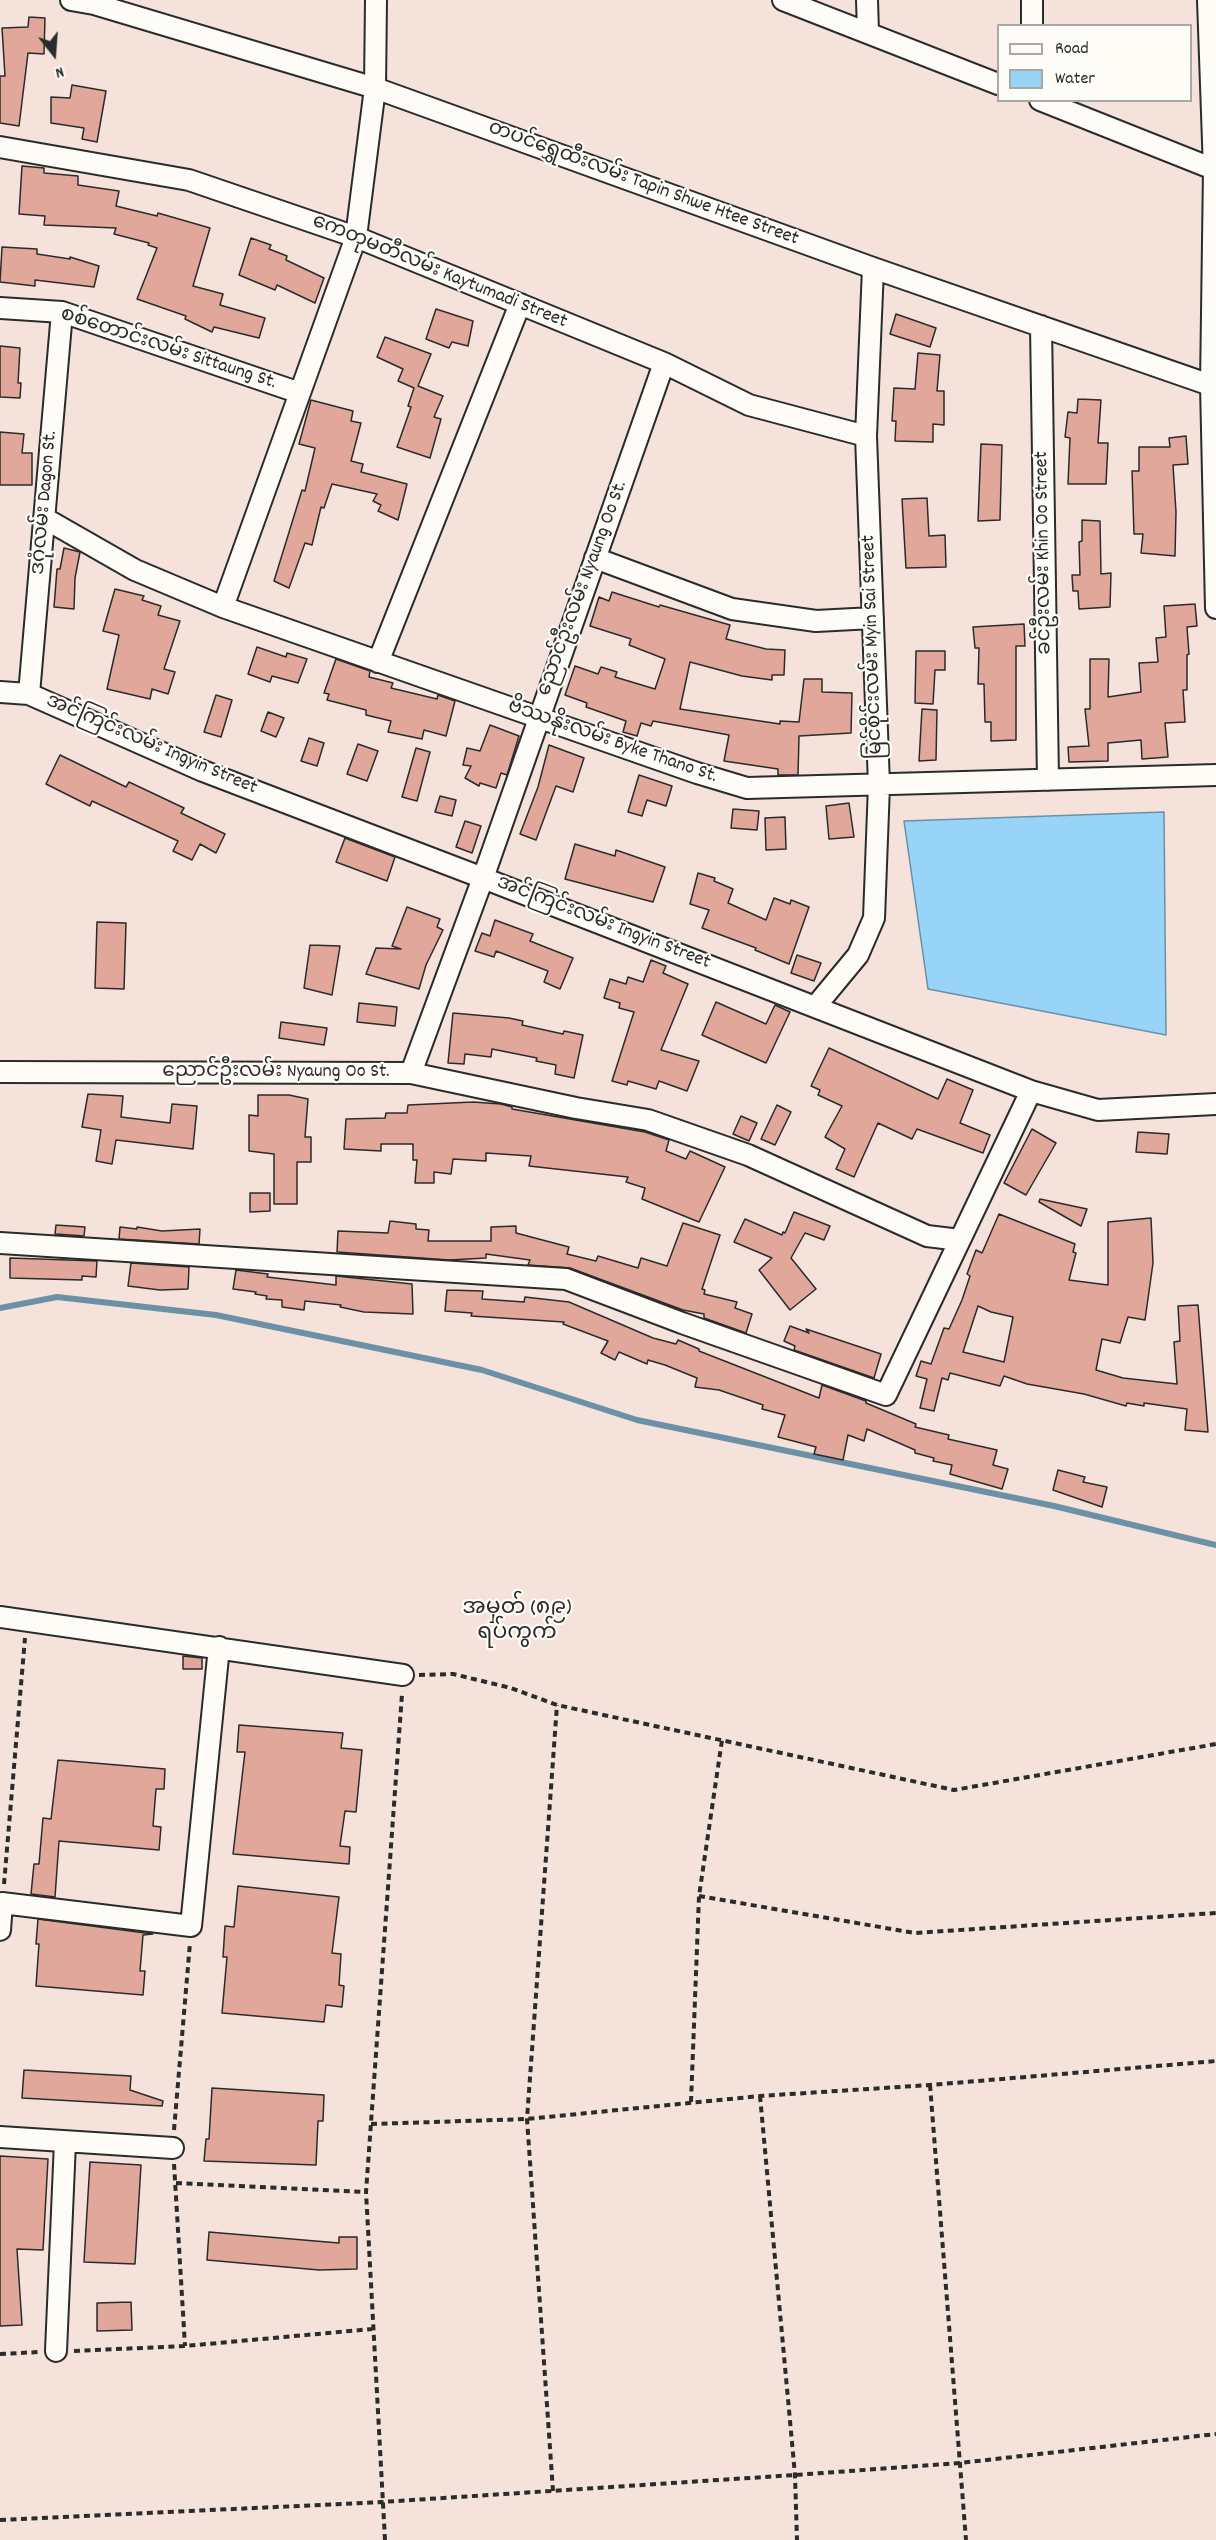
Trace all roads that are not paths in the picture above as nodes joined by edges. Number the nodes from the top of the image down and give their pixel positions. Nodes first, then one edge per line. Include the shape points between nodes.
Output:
1 (71, 0) edge
2 (376, 0) edge
3 (783, 0) edge
4 (867, 0) edge
5 (1032, 0) edge
6 (1208, 0) edge
7 (1032, 24) edge
8 (868, 32) junction
9 (997, 83) edge
10 (375, 88) junction
11 (1045, 102) edge
12 (0, 147) edge
13 (1215, 170) edge
14 (356, 237) junction
15 (873, 268) junction
16 (520, 304) junction
17 (0, 308) edge
18 (62, 312) junction
19 (1041, 326) junction
20 (664, 363) junction
21 (1213, 386) edge
22 (300, 393) junction
23 (866, 436) junction
24 (44, 518) junction
25 (595, 558) junction
26 (223, 607) junction
27 (1216, 608) edge
28 (873, 618) junction
29 (378, 662) junction
30 (0, 692) edge
31 (29, 694) junction
32 (538, 718) junction
33 (1216, 775) edge
34 (1048, 780) junction
35 (879, 784) junction
36 (483, 878) junction
37 (815, 1007) junction
38 (0, 1072) edge
39 (411, 1073) junction
40 (1031, 1091) junction
41 (1216, 1104) edge
42 (960, 1240) junction
43 (0, 1244) edge
44 (0, 1617) edge
45 (219, 1647) junction
46 (403, 1675) road end
47 (0, 1930) edge
48 (0, 2137) edge
49 (65, 2142) junction
50 (173, 2148) dead end
51 (56, 2351) road end

1 - 10 street, တပင်ရွှေထီးလမ်း Tapin Shwe Htee Street
2 - 10 street
3 - 8 street
4 - 8 street
5 - 7 street
6 - 13 street
8 - 9 street
10 - 14 street
10 - 15 street, တပင်ရွှေထီးလမ်း Tapin Shwe Htee Street
11 - 13 street
12 - 14 street, ကေတုမတီလမ်း Kaytumadi Street via 189,180
13 - 21 street
14 - 16 street, ကေတုမတီလမ်း Kaytumadi Street
14 - 22 street
15 - 19 street, တပင်ရွှေထီးလမ်း Tapin Shwe Htee Street
15 - 23 street, မြင်စိုင်းလမ်း Myin Sai Street
16 - 20 street, ကေတုမတီလမ်း Kaytumadi Street
16 - 29 street
17 - 18 street, စစ်တောင်းလမ်း Sittaung St.
18 - 22 street, စစ်တောင်းလမ်း Sittaung St.
18 - 24 street, ဒဂုံလမ်း Dagon St.
19 - 21 street, တပင်ရွှေထီးလမ်း Tapin Shwe Htee Street
19 - 34 street, ခင်ဦးလမ်း Khin Oo Street
20 - 23 street, ကေတုမတီလမ်း Kaytumadi Street via 749,405
20 - 25 street, ညောင်ဦးလမ်း Nyaung Oo St.
21 - 27 street
22 - 26 street
23 - 28 street, မြင်စိုင်းလမ်း Myin Sai Street
24 - 26 street, ဗိဿနိုးလမ်း Byke Thano St. via 135,570
24 - 31 street, ဒဂုံလမ်း Dagon St.
25 - 28 street via 732,609 816,621
25 - 32 street, ညောင်ဦးလမ်း Nyaung Oo St.
26 - 29 street, ဗိဿနိုးလမ်း Byke Thano St.
28 - 35 street, မြင်စိုင်းလမ်း Myin Sai Street
29 - 32 street, ဗိဿနိုးလမ်း Byke Thano St.
30 - 31 street, အင်ကြင်းလမ်း Ingyin Street
31 - 36 street, အင်ကြင်းလမ်း Ingyin Street via 203,771
32 - 35 street, ဗိဿနိုးလမ်း Byke Thano St. via 747,788
32 - 36 street, ညောင်ဦးလမ်း Nyaung Oo St.
33 - 34 street, ဗိဿနိုးလမ်း Byke Thano St.
34 - 35 street, ဗိဿနိုးလမ်း Byke Thano St.
35 - 37 street, မြင်စိုင်းလမ်း Myin Sai Street via 874,918 858,955
36 - 37 street, အင်ကြင်းလမ်း Ingyin Street
36 - 39 street, ညောင်ဦးလမ်း Nyaung Oo St.
37 - 40 street, အင်ကြင်းလမ်း Ingyin Street
38 - 39 street, ညောင်ဦးလမ်း Nyaung Oo St.
39 - 42 street via 648,1120 748,1155 927,1236
40 - 41 street, အင်ကြင်းလမ်း Ingyin Street via 1098,1110
40 - 42 street
42 - 43 street via 886,1395 566,1279
44 - 45 street
45 - 46 street
45 - 47 street via 191,1926 2,1903
48 - 49 street
49 - 50 street
49 - 51 street

